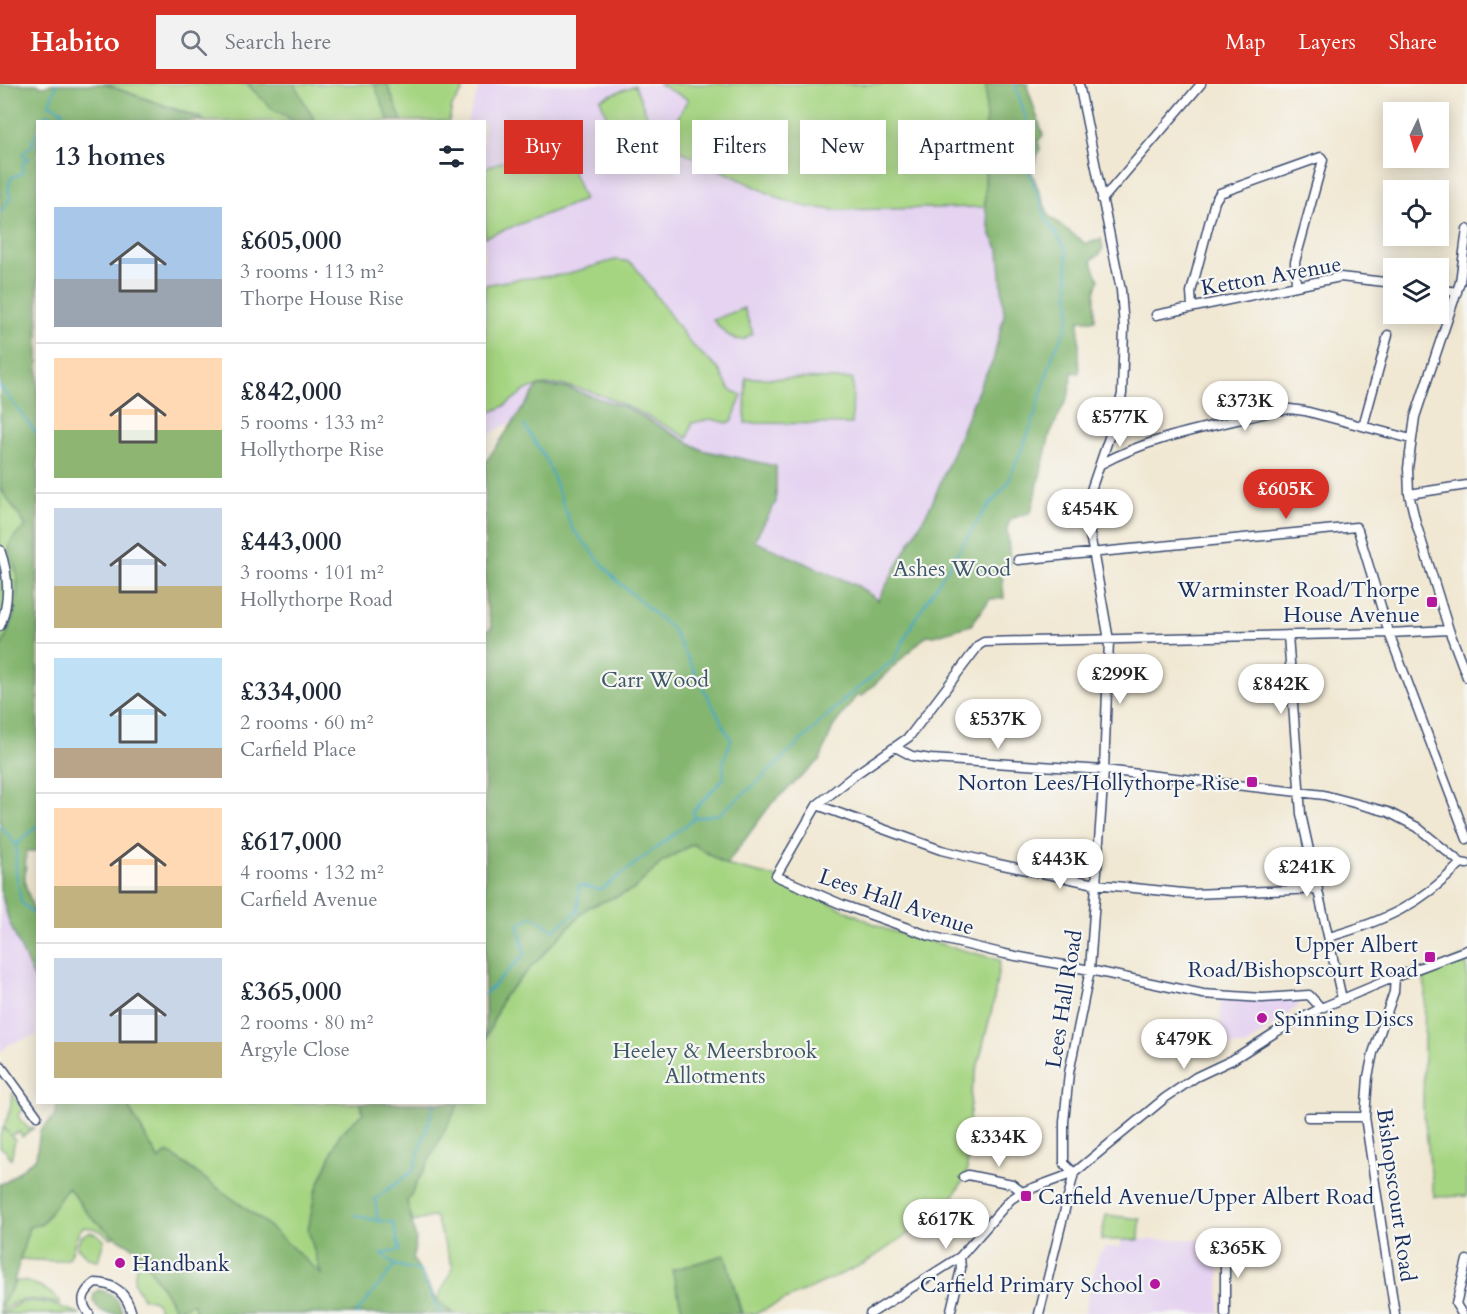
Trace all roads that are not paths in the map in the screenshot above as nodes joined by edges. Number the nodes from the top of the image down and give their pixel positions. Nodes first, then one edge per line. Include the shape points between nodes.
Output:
1 (1079, 84) edge
2 (1201, 84) edge
3 (1102, 200) junction
4 (1467, 229) edge
5 (1383, 282) edge
6 (1296, 285) junction
7 (1449, 291) edge
8 (1457, 292) junction
9 (1192, 307) junction
10 (1156, 315) dead end
11 (1388, 334) dead end
12 (1363, 426) junction
13 (1411, 439) junction
14 (1101, 464) junction
15 (1467, 485) edge
16 (1409, 494) junction
17 (0, 550) edge
18 (1094, 553) junction
19 (1018, 560) dead end
20 (0, 626) edge
21 (1449, 630) junction
22 (1389, 633) junction
23 (1288, 635) junction
24 (1109, 640) junction
25 (1467, 677) edge
26 (895, 747) junction
27 (1104, 770) junction
28 (1301, 794) junction
29 (817, 805) junction
30 (1467, 839) edge
31 (1464, 863) edge
32 (1095, 884) junction
33 (1318, 889) junction
34 (1329, 937) junction
35 (1467, 950) edge
36 (1090, 970) junction
37 (1395, 977) junction
38 (1342, 999) junction
39 (1321, 1008) junction
40 (0, 1065) edge
41 (37, 1116) dead end
42 (1308, 1117) dead end
43 (1365, 1117) junction
44 (1074, 1173) junction
45 (963, 1176) dead end
46 (1022, 1192) junction
47 (1226, 1245) dead end
48 (960, 1257) junction
49 (1467, 1260) edge
50 (89, 1314) edge
51 (132, 1314) edge
52 (870, 1314) edge
53 (950, 1314) edge
54 (1039, 1314) edge
55 (1225, 1314) edge
56 (1395, 1314) edge
57 (1462, 1314) edge

1 - 3 street, Lees Hall Road
2 - 3 street
3 - 14 street, Lees Hall Road via 1121,290 1124,369 1122,394
4 - 8 street
5 - 6 street, Ketton Avenue via 1344,277
6 - 9 street, Ketton Avenue
6 - 9 street via 1295,262 1323,160 1320,157 1217,196 1191,292
7 - 8 street
8 - 13 street via 1423,390
9 - 10 street, Ketton Avenue
11 - 12 street
12 - 13 street
12 - 14 street via 1305,411 1275,411 1149,442
13 - 16 street
14 - 18 street, Lees Hall Road via 1089,505
15 - 16 street
16 - 21 street
17 - 20 street via 7,596
18 - 19 street
18 - 22 street via 1352,526 1358,530
18 - 24 street, Lees Hall Road
21 - 22 street
21 - 25 street
22 - 23 street
22 - 30 street
23 - 24 street
23 - 28 street
24 - 26 street via 984,642 909,736
24 - 27 street, Lees Hall Road
26 - 27 street via 912,756 931,759
26 - 29 street
27 - 28 street
27 - 32 street, Lees Hall Road
28 - 31 street via 1324,795 1388,812 1417,827
28 - 33 street via 1306,846
29 - 32 street via 941,850
29 - 36 street, Lees Hall Avenue via 776,876 930,936
31 - 34 street via 1418,902
32 - 33 street via 1193,894
32 - 36 street, Lees Hall Road
33 - 34 street
34 - 38 street
35 - 37 street
36 - 39 street, Lees Hall Avenue via 1203,994 1262,998 1309,995
36 - 44 street, Lees Hall Road via 1064,1122 1064,1163
37 - 38 street
37 - 43 street, Bishopscourt Road via 1368,1077
38 - 39 street
39 - 44 street via 1164,1098
40 - 41 street
42 - 43 street
43 - 56 street, Bishopscourt Road
44 - 46 street
44 - 54 street
45 - 46 street via 1012,1184
46 - 48 street via 1010,1200
47 - 55 street
48 - 52 street
48 - 53 street via 961,1269
49 - 57 street via 1456,1304
50 - 51 street via 82,1297 95,1283 120,1290

